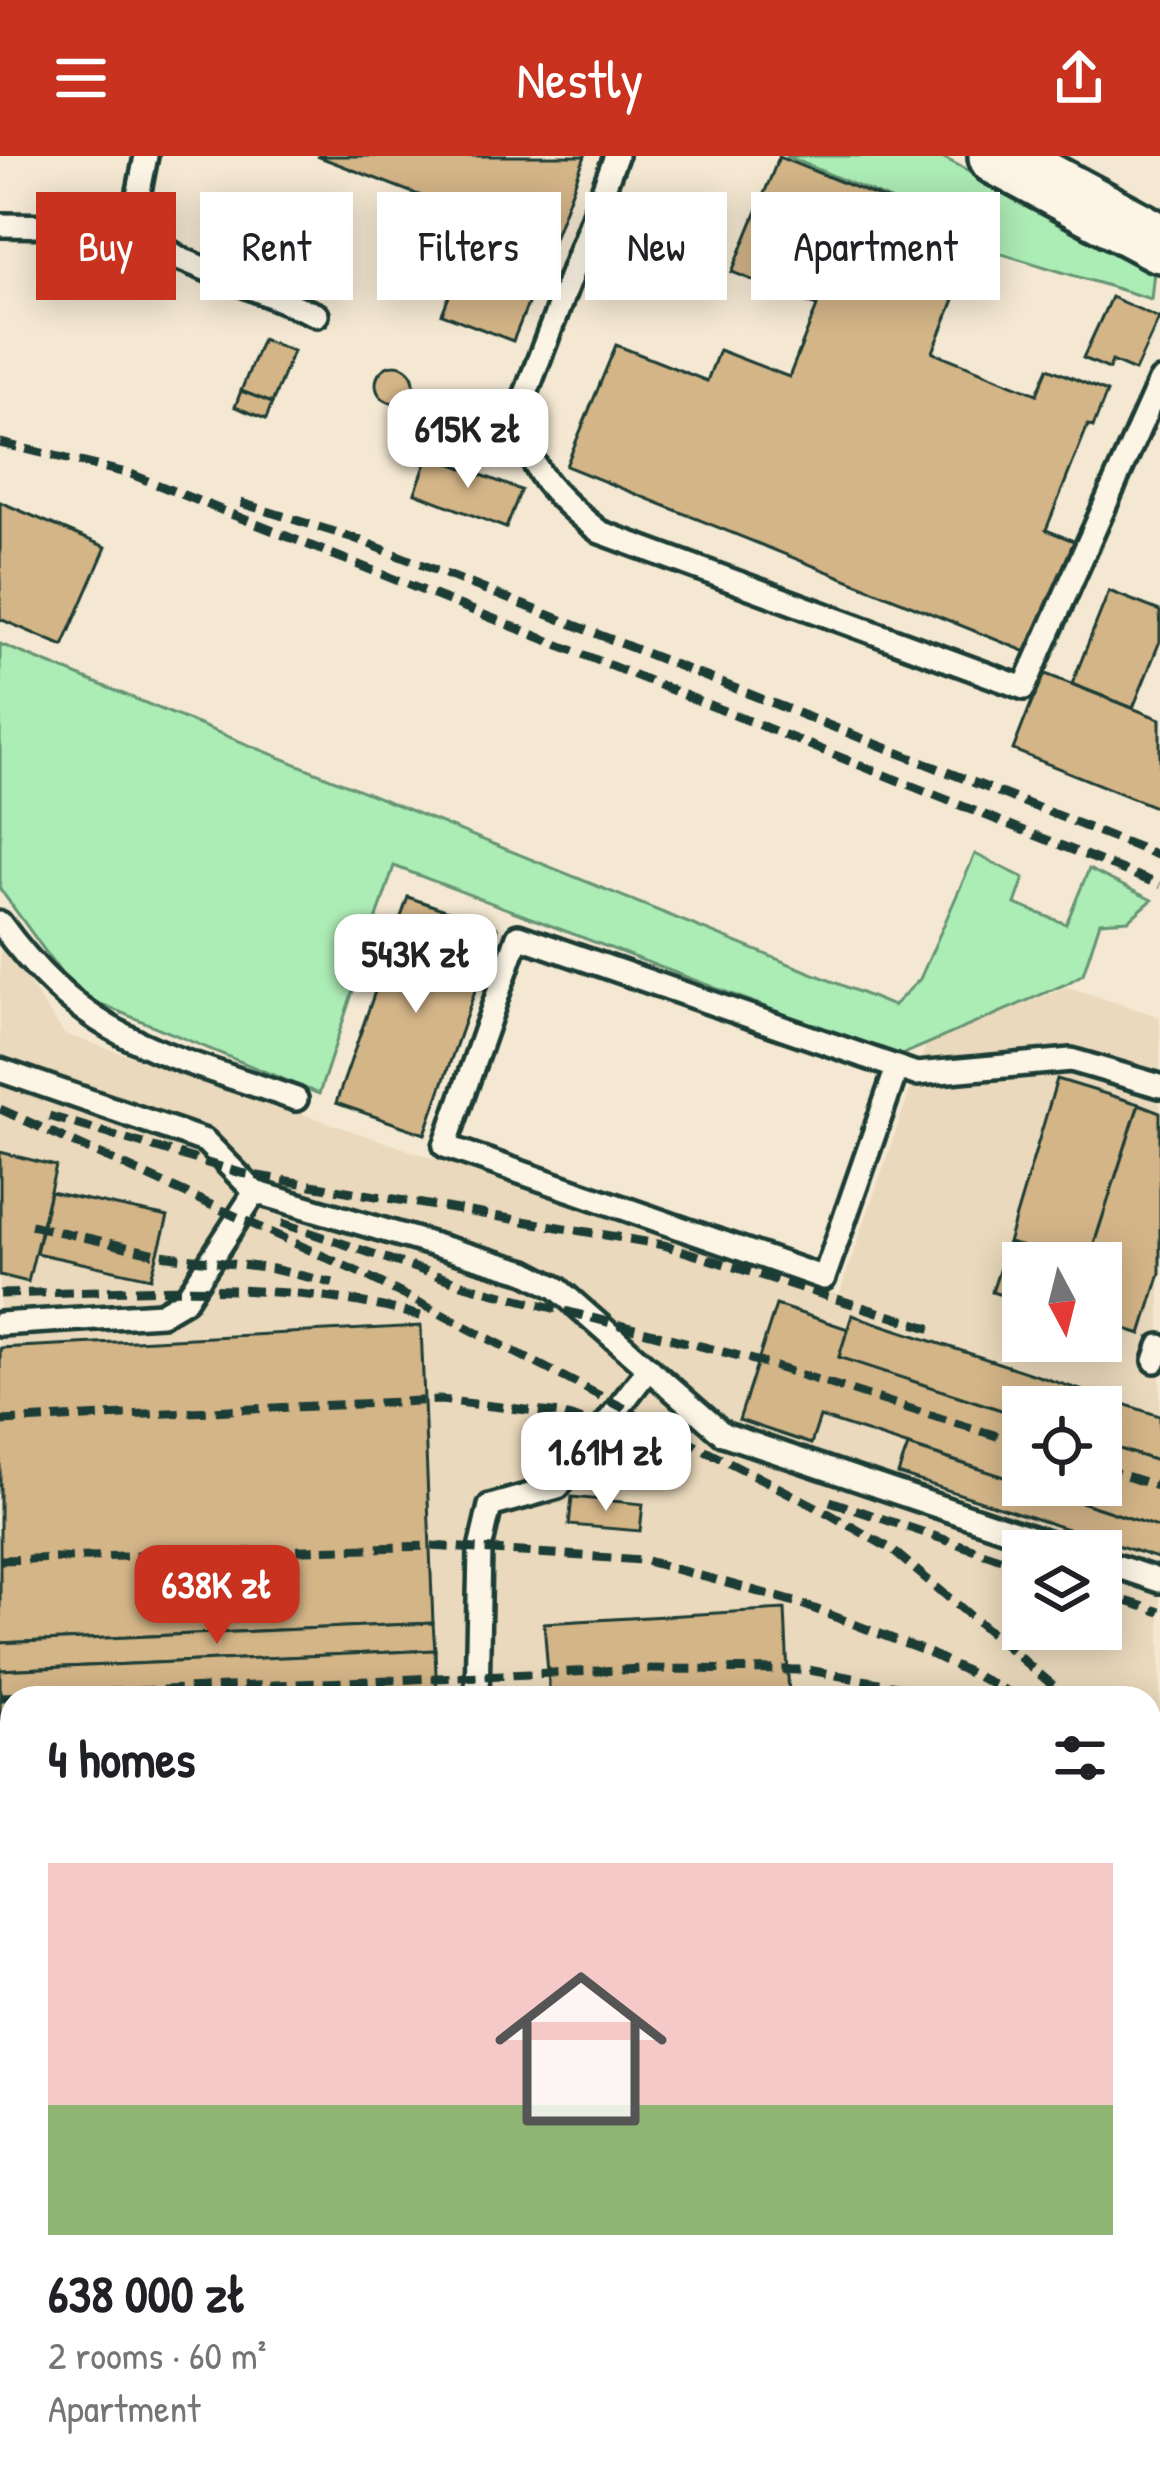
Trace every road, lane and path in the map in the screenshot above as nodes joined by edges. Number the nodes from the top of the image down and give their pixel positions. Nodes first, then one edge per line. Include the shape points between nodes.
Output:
1 (146, 156) edge
2 (616, 156) edge
3 (998, 156) edge
4 (143, 192) edge
5 (0, 225) edge
6 (36, 226) edge
7 (1160, 243) edge
8 (176, 255) edge
9 (317, 315) dead end
10 (1160, 380) edge
11 (0, 923) edge
12 (897, 1068) junction
13 (0, 1070) edge
14 (1160, 1086) edge
15 (296, 1100) dead end
16 (255, 1192) junction
17 (0, 1324) edge
18 (649, 1368) junction
19 (1009, 1530) edge
20 (1122, 1568) edge
21 (1160, 1581) edge
22 (477, 1686) edge

1 - 4 lane
2 - 10 lane via 519,412 522,446 552,495 600,532 1024,688
3 - 7 street
5 - 6 lane
8 - 9 lane
11 - 15 lane via 36,972 118,1037
12 - 12 lane via 824,1278 445,1146 518,936
12 - 14 lane via 916,1074 1071,1060
13 - 16 lane via 205,1141
16 - 17 lane via 185,1300 161,1314
16 - 18 lane via 526,1272 557,1288
18 - 19 lane via 723,1434
18 - 22 lane via 558,1487 490,1506 480,1549
20 - 21 lane

